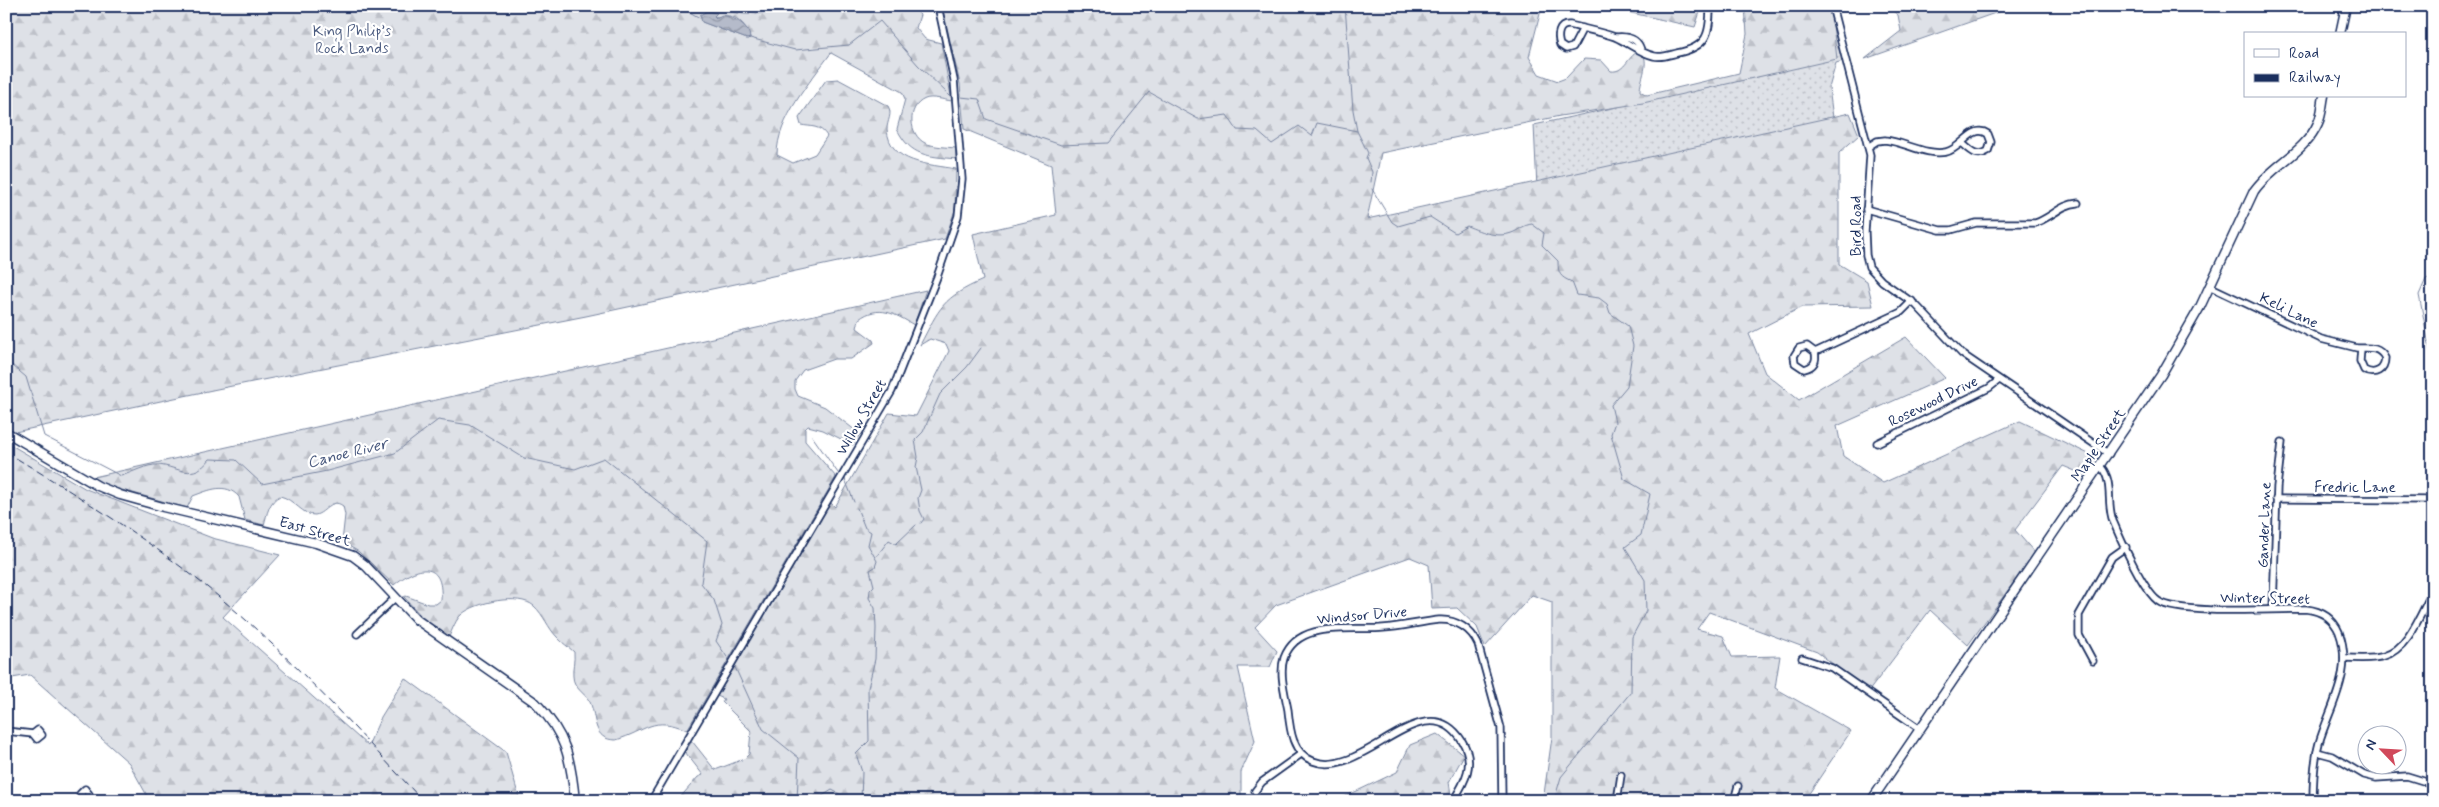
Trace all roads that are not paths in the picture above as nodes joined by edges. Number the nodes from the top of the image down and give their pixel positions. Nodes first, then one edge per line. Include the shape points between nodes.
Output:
1 (938, 6) edge
2 (1710, 6) edge
3 (1832, 6) edge
4 (2346, 6) edge
5 (1583, 28) junction
6 (2340, 32) edge
7 (2324, 98) edge
8 (1962, 144) junction
9 (1868, 147) junction
10 (2078, 203) dead end
11 (1866, 209) junction
12 (2209, 286) junction
13 (1912, 301) junction
14 (2361, 348) junction
15 (1816, 352) junction
16 (1998, 380) junction
17 (6, 432) edge
18 (1877, 442) dead end
19 (2282, 442) dead end
20 (2109, 454) junction
21 (2101, 467) junction
22 (2276, 499) junction
23 (2433, 500) edge
24 (2126, 547) junction
25 (2433, 591) edge
26 (396, 597) junction
27 (2273, 609) junction
28 (358, 634) dead end
29 (1802, 658) dead end
30 (2344, 658) junction
31 (2093, 660) dead end
32 (1920, 729) junction
33 (6, 730) edge
34 (33, 734) dead end
35 (2317, 752) junction
36 (1301, 754) junction
37 (1621, 775) dead end
38 (2433, 784) edge
39 (1738, 786) dead end
40 (1255, 791) dead end
41 (575, 801) edge
42 (651, 801) edge
43 (1453, 801) edge
44 (1502, 801) edge
45 (1617, 801) edge
46 (1734, 801) edge
47 (1871, 801) edge
48 (2313, 801) edge

1 - 42 street, Willow Street via 954,80 962,179 958,216 940,269 892,391
2 - 5 street via 1708,31 1697,47 1660,56 1641,50 1633,40
3 - 9 street, Bird Road
4 - 6 street
5 - 5 street via 1563,26 1559,33 1560,45 1565,49 1572,48
7 - 12 street, Maple Street via 2320,118 2310,138 2264,178 2254,191
8 - 8 street via 1979,154 1988,151 1991,142 1988,134 1979,130 1972,132
8 - 9 street via 1940,152 1885,140
9 - 11 street, Bird Road via 1871,165
10 - 11 street via 2065,205 2035,223 1976,223 1947,230
11 - 13 street, Bird Road via 1866,255 1870,267 1882,281
12 - 14 street, Keli Lane via 2321,339
12 - 20 street, Maple Street via 2161,375
13 - 15 street via 1901,312
13 - 16 street, Bird Road via 1956,348
14 - 14 street, Keli Lane via 2381,351 2385,362 2380,370 2372,373 2364,370 2360,361
15 - 15 street via 1806,346 1799,348 1794,356 1795,363 1804,369 1811,367 1816,361
16 - 18 street, Rosewood Drive via 1986,390
16 - 20 street, Bird Road
17 - 26 street, East Street via 89,481 120,495 342,551 366,565
19 - 22 street, Gander Lane
20 - 21 street, Maple Street
21 - 24 street, Winter Street via 2107,474 2112,517
21 - 32 street, Maple Street
22 - 23 street, Fredric Lane
22 - 27 street, Gander Lane
24 - 27 street, Winter Street via 2149,592 2169,607
24 - 31 street via 2112,557 2078,619 2080,638
25 - 30 street via 2409,635 2394,652 2375,658
26 - 28 street
26 - 41 street, East Street via 417,620 440,638 536,703 551,718 568,753
27 - 30 street, Winter Street via 2306,609 2327,616 2337,628
29 - 32 street via 1832,668
30 - 35 street, Winter Street via 2339,690
32 - 47 street, Maple Street
33 - 34 street
35 - 38 street via 2332,756 2364,775 2376,778 2407,776
35 - 48 street, Winter Street
36 - 40 street via 1262,782
36 - 43 street via 1322,764 1343,763 1416,724 1439,722 1459,738 1469,759 1466,778
36 - 44 street, Windsor Drive via 1291,736 1283,670 1288,650 1300,638 1317,630 1380,628 1448,620 1469,631 1481,652 1502,735
37 - 45 street
39 - 46 street

